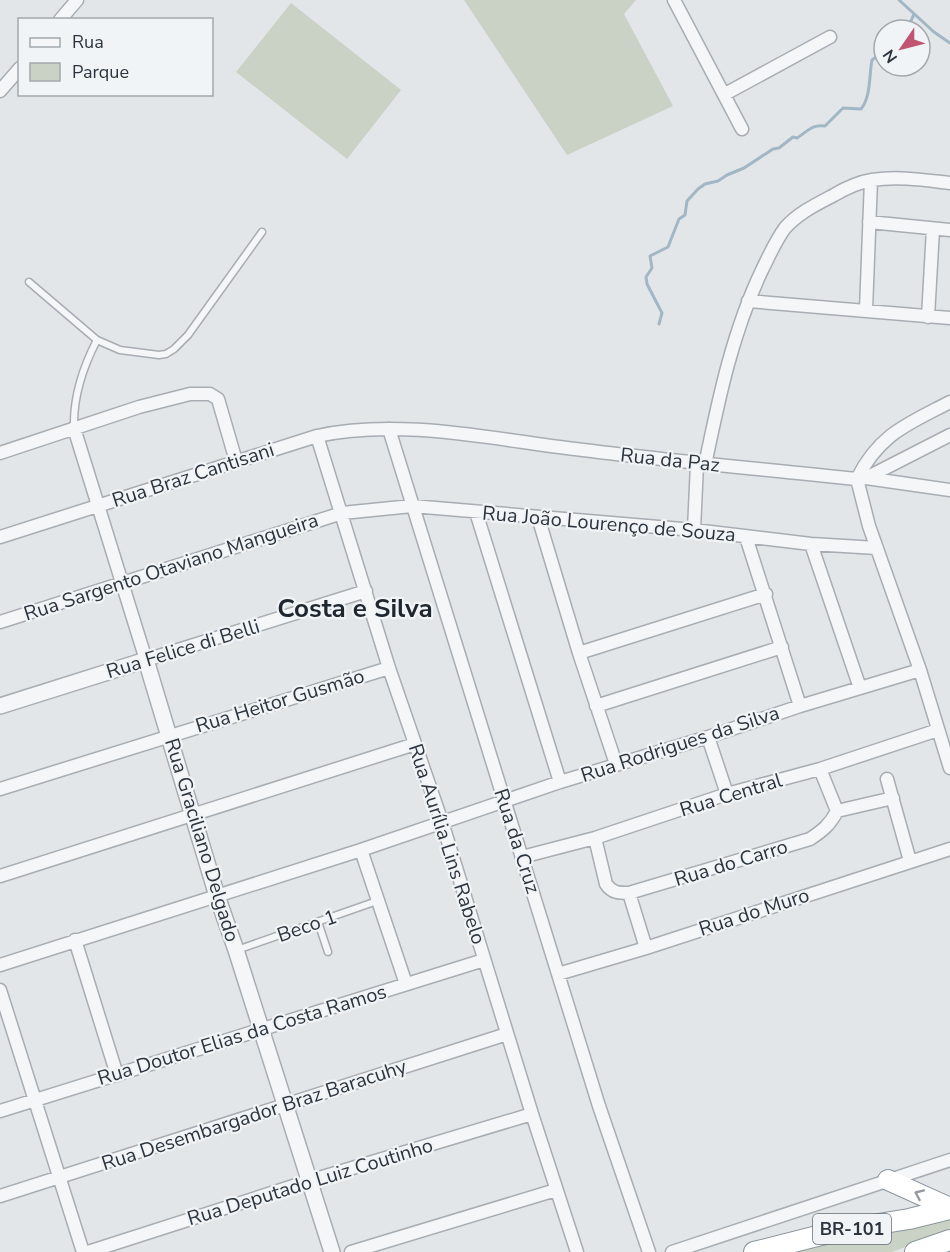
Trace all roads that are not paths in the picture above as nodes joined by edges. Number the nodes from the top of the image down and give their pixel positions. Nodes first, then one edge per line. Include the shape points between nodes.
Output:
1 (674, 0) edge
2 (70, 3) edge
3 (61, 18) edge
4 (830, 37) dead end
5 (18, 70) edge
6 (0, 91) edge
7 (724, 94) junction
8 (742, 129) dead end
9 (871, 180) junction
10 (950, 183) edge
11 (869, 222) junction
12 (933, 229) junction
13 (950, 230) edge
14 (262, 232) dead end
15 (29, 282) dead end
16 (748, 301) junction
17 (866, 310) junction
18 (928, 316) junction
19 (950, 318) edge
20 (97, 340) junction
21 (950, 402) edge
22 (74, 428) junction
23 (389, 429) junction
24 (950, 435) edge
25 (317, 436) junction
26 (0, 453) edge
27 (236, 461) junction
28 (701, 464) junction
29 (861, 478) junction
30 (950, 490) edge
31 (99, 506) junction
32 (412, 506) junction
33 (476, 512) junction
34 (342, 513) junction
35 (538, 517) junction
36 (694, 530) junction
37 (0, 537) edge
38 (746, 537) junction
39 (811, 544) junction
40 (876, 548) junction
41 (122, 584) junction
42 (366, 591) junction
43 (766, 594) junction
44 (0, 622) edge
45 (782, 647) junction
46 (579, 653) junction
47 (146, 660) junction
48 (389, 668) junction
49 (920, 670) junction
50 (860, 688) junction
51 (0, 706) edge
52 (596, 706) junction
53 (800, 706) junction
54 (938, 730) junction
55 (169, 735) junction
56 (708, 737) junction
57 (415, 744) junction
58 (616, 764) junction
59 (950, 768) edge
60 (820, 769) junction
61 (887, 779) dead end
62 (560, 782) junction
63 (0, 789) edge
64 (728, 794) junction
65 (893, 798) junction
66 (504, 801) junction
67 (837, 811) junction
68 (193, 814) junction
69 (442, 822) junction
70 (595, 838) junction
71 (950, 849) edge
72 (361, 850) junction
73 (522, 857) junction
74 (910, 861) junction
75 (0, 876) edge
76 (629, 893) junction
77 (217, 896) junction
78 (377, 901) junction
79 (318, 922) junction
80 (75, 940) junction
81 (646, 948) junction
82 (236, 950) junction
83 (328, 952) dead end
84 (483, 960) junction
85 (0, 965) edge
86 (558, 974) junction
87 (406, 984) junction
88 (0, 990) edge
89 (260, 1030) junction
90 (507, 1034) junction
91 (117, 1075) junction
92 (35, 1100) junction
93 (285, 1107) junction
94 (0, 1111) edge
95 (532, 1114) junction
96 (950, 1160) edge
97 (60, 1177) junction
98 (888, 1180) junction
99 (309, 1181) junction
100 (556, 1190) junction
101 (0, 1196) edge
102 (950, 1208) edge
103 (950, 1240) edge
104 (83, 1252) edge
105 (88, 1252) edge
106 (332, 1252) edge
107 (351, 1252) edge
108 (577, 1252) edge
109 (649, 1252) edge
110 (672, 1252) edge
111 (754, 1252) edge
112 (915, 1252) edge

1 - 7 street
2 - 3 street
4 - 7 street
5 - 6 street
7 - 8 street
9 - 10 street via 901,178
9 - 11 street
9 - 16 street via 852,185 794,219 775,244
11 - 12 street
11 - 17 street
12 - 13 street
12 - 18 street
14 - 20 lane via 174,349 159,355 120,350
15 - 20 lane
16 - 17 street
16 - 28 street
17 - 18 street
18 - 19 street
20 - 22 lane via 84,365
21 - 29 street via 881,442 870,455
22 - 26 street
22 - 27 street via 190,394 215,395
22 - 31 street, Rua Graciliano Delgado
23 - 25 street, Rua Braz Cantisani
23 - 28 street, Rua da Paz
23 - 32 street, Rua da Cruz
24 - 29 street
25 - 27 street, Rua Braz Cantisani
25 - 34 street, Rua Aurília Lins Rabelo
27 - 31 street, Rua Braz Cantisani
28 - 29 street, Rua da Paz
28 - 36 street
29 - 30 street, Rua da Paz
29 - 40 street
31 - 37 street, Rua Braz Cantisani
31 - 41 street, Rua Graciliano Delgado
32 - 33 street, Rua João Lourenço de Souza
32 - 34 street, Rua João Lourenço de Souza
32 - 66 street, Rua da Cruz
33 - 35 street, Rua João Lourenço de Souza
33 - 62 street
34 - 41 street, Rua Sargento Otaviano Mangueira
34 - 42 street, Rua Aurília Lins Rabelo
35 - 36 street, Rua João Lourenço de Souza
35 - 46 street
36 - 38 street, Rua João Lourenço de Souza
38 - 39 street, Rua João Lourenço de Souza
38 - 43 street
39 - 40 street, Rua João Lourenço de Souza
39 - 50 street
40 - 49 street
41 - 44 street, Rua Sargento Otaviano Mangueira
41 - 47 street, Rua Graciliano Delgado
42 - 47 street, Rua Felice di Belli
42 - 48 street, Rua Aurília Lins Rabelo
43 - 45 street
43 - 46 street
45 - 52 street
45 - 53 street
46 - 52 street
47 - 51 street, Rua Felice di Belli
47 - 55 street, Rua Graciliano Delgado
48 - 55 street, Rua Heitor Gusmão
48 - 57 street, Rua Aurília Lins Rabelo
49 - 50 street, Rua Rodrigues da Silva
49 - 54 street
50 - 53 street, Rua Rodrigues da Silva
52 - 58 street
53 - 56 street, Rua Rodrigues da Silva
54 - 59 street
54 - 60 street, Rua Central
55 - 63 street, Rua Heitor Gusmão
55 - 68 street, Rua Graciliano Delgado
56 - 58 street, Rua Rodrigues da Silva
56 - 64 street
57 - 68 street
57 - 69 street, Rua Aurília Lins Rabelo
58 - 62 street, Rua Rodrigues da Silva
60 - 64 street, Rua Central
60 - 67 street
61 - 65 street
62 - 66 street, Rua Rodrigues da Silva
64 - 70 street, Rua Central
65 - 67 street
65 - 74 street
66 - 69 street, Rua Rodrigues da Silva
66 - 73 street, Rua da Cruz
67 - 76 street, Rua do Carro via 823,831 810,839
68 - 75 street
68 - 77 street, Rua Graciliano Delgado
69 - 72 street, Rua Rodrigues da Silva
69 - 84 street, Rua Aurília Lins Rabelo
70 - 73 street, Rua Central
70 - 76 street via 609,889
71 - 74 street, Rua do Muro
72 - 77 street, Rua Rodrigues da Silva
72 - 78 street
73 - 86 street, Rua da Cruz
74 - 81 street, Rua do Muro
76 - 81 street
77 - 80 street, Rua Rodrigues da Silva
77 - 82 street, Rua Graciliano Delgado
78 - 79 lane, Beco 1
78 - 87 street
79 - 82 lane, Beco 1
79 - 83 lane
80 - 85 street, Rua Rodrigues da Silva
80 - 91 street
81 - 86 street, Rua do Muro
82 - 89 street, Rua Graciliano Delgado
84 - 87 street, Rua Doutor Elias da Costa Ramos
84 - 90 street, Rua Aurília Lins Rabelo
86 - 109 street, Rua da Cruz
87 - 89 street, Rua Doutor Elias da Costa Ramos
88 - 92 street
89 - 91 street, Rua Doutor Elias da Costa Ramos
89 - 93 street, Rua Graciliano Delgado
90 - 93 street, Rua Desembargador Braz Baracuhy
90 - 95 street, Rua Aurília Lins Rabelo
91 - 92 street, Rua Doutor Elias da Costa Ramos
92 - 94 street, Rua Doutor Elias da Costa Ramos
92 - 97 street
93 - 97 street, Rua Desembargador Braz Baracuhy
93 - 99 street, Rua Graciliano Delgado
95 - 99 street, Rua Deputado Luiz Coutinho
95 - 100 street, Rua Aurília Lins Rabelo
96 - 98 street
97 - 101 street, Rua Desembargador Braz Baracuhy
97 - 104 street
102 -> 98 highway
98 - 110 street
99 - 105 street, Rua Deputado Luiz Coutinho
99 - 106 street, Rua Graciliano Delgado
100 - 107 street
100 - 108 street, Rua Aurília Lins Rabelo
102 - 111 highway, BR-101
103 - 112 highway, BR-101

